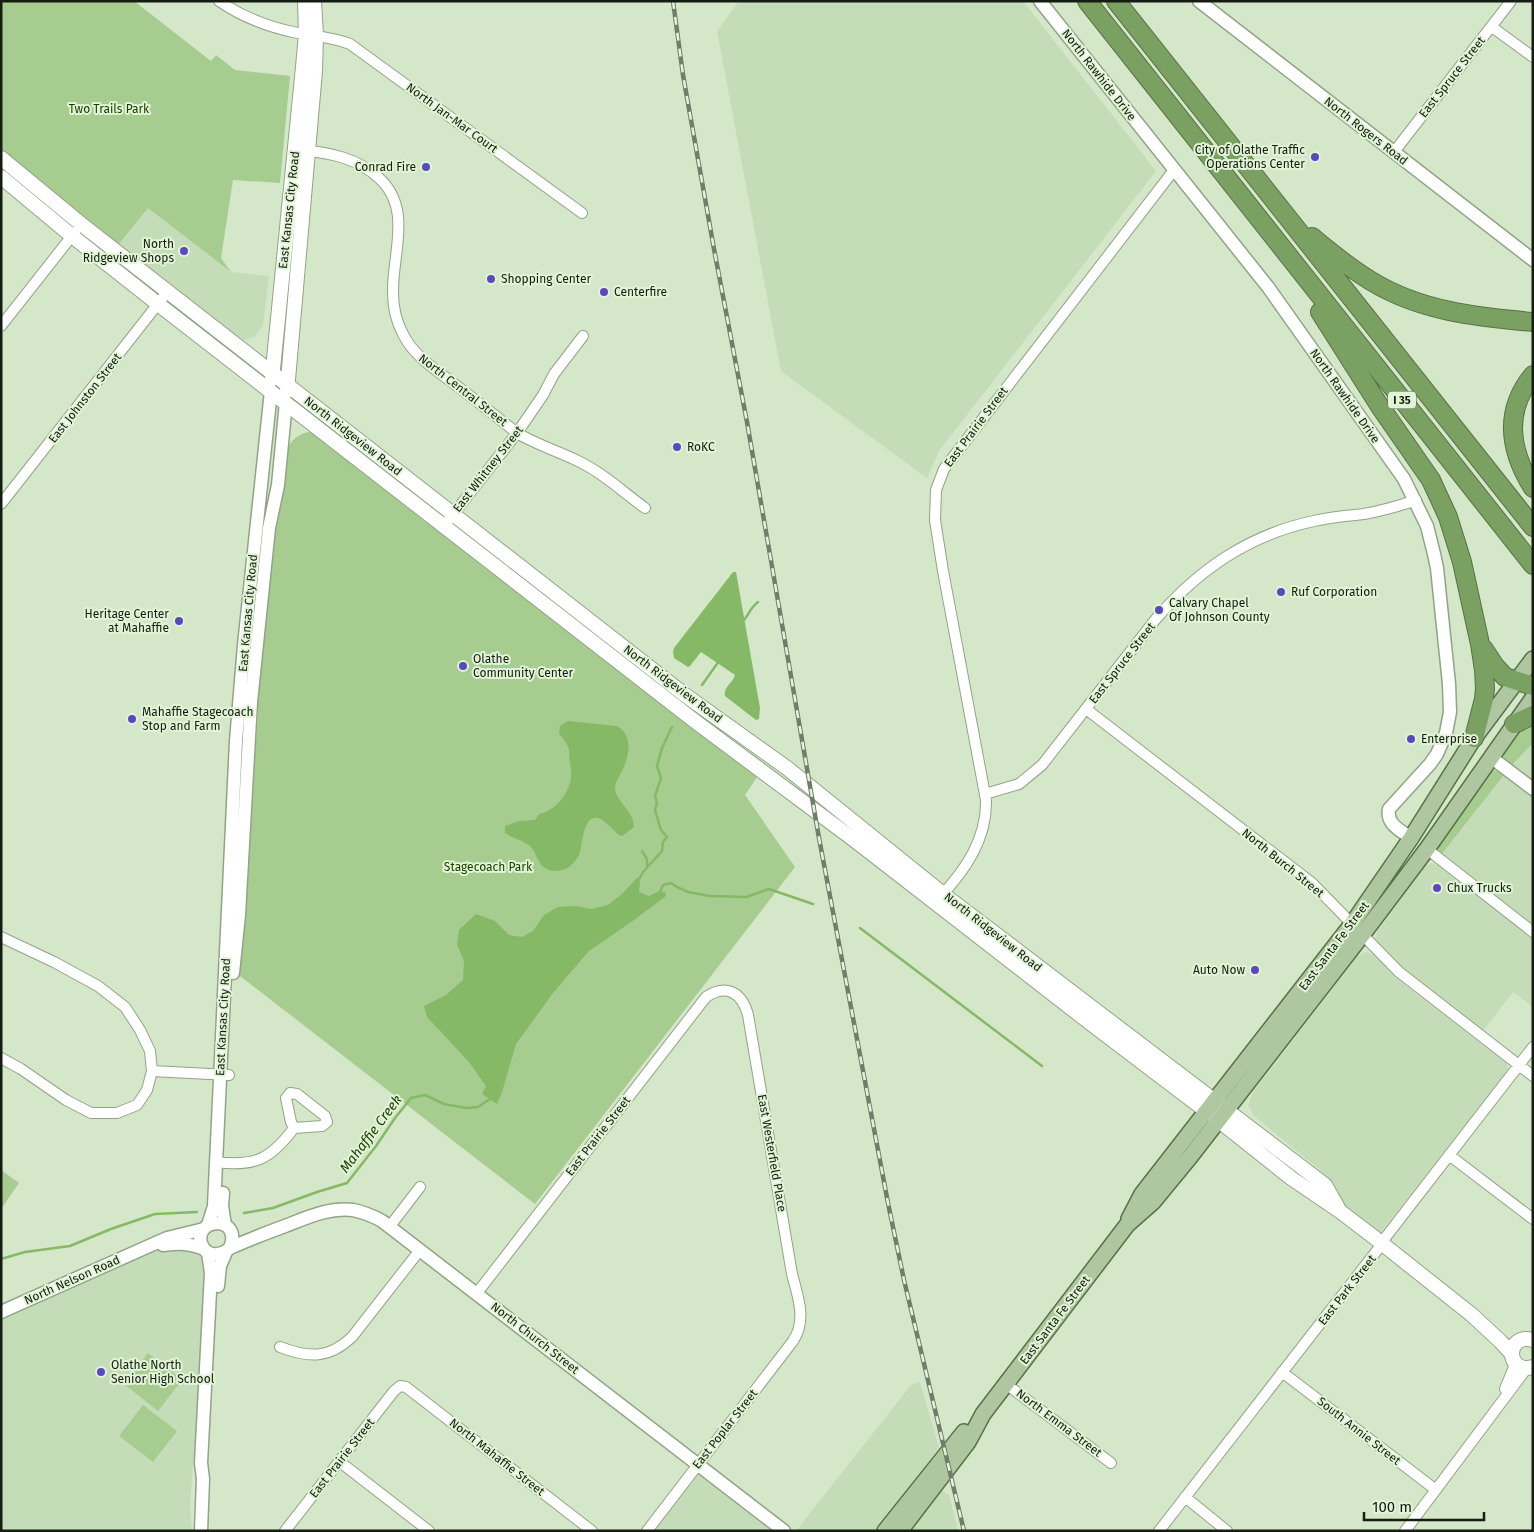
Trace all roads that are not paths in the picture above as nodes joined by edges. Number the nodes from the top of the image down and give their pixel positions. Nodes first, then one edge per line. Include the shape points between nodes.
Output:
1 (219, 1) edge
2 (305, 1) edge
3 (314, 1) edge
4 (1040, 1) edge
5 (1087, 1) edge
6 (1116, 1) edge
7 (1199, 1) edge
8 (1511, 1) edge
9 (1492, 27) junction
10 (311, 35) junction
11 (1533, 57) edge
12 (302, 150) junction
13 (1394, 152) junction
14 (1, 158) edge
15 (1174, 170) junction
16 (1, 177) edge
17 (582, 213) dead end
18 (1286, 217) junction
19 (81, 224) junction
20 (72, 236) junction
21 (1272, 236) junction
22 (1533, 260) edge
23 (168, 291) junction
24 (158, 304) junction
25 (1533, 322) edge
26 (1, 326) edge
27 (583, 336) dead end
28 (272, 373) junction
29 (1533, 375) edge
30 (288, 384) junction
31 (271, 391) junction
32 (286, 402) junction
33 (518, 432) junction
34 (1533, 488) edge
35 (1416, 500) junction
36 (1, 504) edge
37 (645, 508) dead end
38 (454, 513) junction
39 (444, 526) junction
40 (1533, 527) edge
41 (1533, 564) edge
42 (1480, 644) junction
43 (1533, 659) edge
44 (1515, 681) junction
45 (1533, 686) edge
46 (1533, 698) edge
47 (1086, 709) junction
48 (1533, 715) edge
49 (1514, 724) junction
50 (1474, 738) junction
51 (1492, 758) junction
52 (1533, 789) edge
53 (985, 794) junction
54 (1439, 794) junction
55 (1411, 838) junction
56 (1427, 849) junction
57 (1395, 891) junction
58 (939, 898) junction
59 (1357, 929) junction
60 (1533, 932) edge
61 (1, 936) edge
62 (727, 990) joint
63 (1533, 1047) edge
64 (1, 1058) edge
65 (1519, 1065) junction
66 (152, 1071) junction
67 (224, 1075) junction
68 (1533, 1076) edge
69 (1216, 1110) junction
70 (294, 1128) dead end
71 (1449, 1155) junction
72 (220, 1163) junction
73 (420, 1187) dead end
74 (1340, 1212) junction
75 (1533, 1219) edge
76 (390, 1226) junction
77 (206, 1227) junction
78 (228, 1228) junction
79 (266, 1233) junction
80 (1382, 1244) junction
81 (143, 1248) junction
82 (228, 1250) junction
83 (420, 1250) junction
84 (206, 1251) junction
85 (477, 1293) junction
86 (1, 1312) edge
87 (1472, 1315) junction
88 (800, 1326) joint
89 (1530, 1339) edge
90 (280, 1347) dead end
91 (1512, 1357) junction
92 (1531, 1368) edge
93 (1282, 1372) junction
94 (1006, 1384) junction
95 (400, 1386) joint
96 (1497, 1408) junction
97 (983, 1414) junction
98 (340, 1462) junction
99 (698, 1464) junction
100 (1111, 1464) dead end
101 (203, 1479) junction
102 (1436, 1490) junction
103 (1184, 1497) junction
104 (201, 1531) edge
105 (285, 1531) edge
106 (429, 1531) edge
107 (592, 1531) edge
108 (647, 1531) edge
109 (784, 1531) edge
110 (885, 1531) edge
111 (900, 1531) edge
112 (1159, 1531) edge
113 (1227, 1531) edge
114 (1405, 1531) edge

1 - 10 street, North Jan-Mar Court via 261,24
2 - 10 main road, East Kansas City Road
3 - 10 main road, East Kansas City Road
4 - 15 street, North Rawhide Drive
5 - 21 highway, I 35
6 - 18 highway, I 35
7 - 13 street, North Rogers Road
8 - 9 street, East Spruce Street
9 - 11 street
9 - 13 street, East Spruce Street
10 - 12 main road, East Kansas City Road via 315,71
10 - 17 street, North Jan-Mar Court via 350,44
12 - 28 main road, East Kansas City Road
12 - 30 main road, East Kansas City Road
12 - 33 street, North Central Street via 356,162 386,185 399,216 393,292 403,335 423,359
13 - 22 street, North Rogers Road
14 - 19 main road, North Ridgeview Road
15 - 35 street, North Rawhide Drive via 1286,312
15 - 53 street, East Prairie Street via 949,462 936,490 935,520 941,563
16 - 20 main road, North Ridgeview Road
18 - 25 highway via 1357,272 1403,298 1465,315
18 - 40 highway, I 35
19 - 20 street
19 - 23 main road, North Ridgeview Road
20 - 24 main road, North Ridgeview Road
20 - 26 street
21 - 41 highway, I 35
21 - 42 highway via 1379,405 1431,480 1448,516 1458,548
23 - 24 street, East Johnston Street
23 - 28 main road, North Ridgeview Road
24 - 31 main road, North Ridgeview Road
24 - 36 street, East Johnston Street
27 - 33 street, East Whitney Street via 554,374
28 - 30 main road, North Ridgeview Road
28 - 31 main road, East Kansas City Road
29 - 34 highway via 1518,400 1513,434 1519,462
30 - 32 main road, East Kansas City Road
30 - 38 main road, North Ridgeview Road
31 - 32 main road, North Ridgeview Road
31 - 67 street, East Kansas City Road via 236,741
32 - 39 main road, North Ridgeview Road
32 - 67 street, East Kansas City Road via 251,702 239,914
33 - 37 street, North Central Street via 530,441 590,467
33 - 38 street, East Whitney Street
35 - 47 street, East Spruce Street via 1388,509 1314,521 1287,529 1227,556 1173,599
35 - 55 street, North Rawhide Drive via 1437,568 1450,712 1437,754 1389,809 1390,821
38 - 39 street, East Whitney Street
38 - 58 main road, North Ridgeview Road via 685,695 787,768
39 - 58 main road, North Ridgeview Road via 696,722
42 - 44 highway via 1500,672
42 - 50 highway via 1485,688
43 - 44 main road, East Santa Fe Street
44 - 45 highway
44 - 50 main road, East Santa Fe Street
46 - 49 main road, East Santa Fe Street
47 - 53 street, East Spruce Street via 1034,773 1019,784
47 - 59 street, North Burch Street via 1312,883
48 - 49 highway
49 - 51 main road, East Santa Fe Street
50 - 54 main road, East Santa Fe Street
51 - 52 street
51 - 56 main road, East Santa Fe Street
53 - 58 street via 985,823 974,852
54 - 55 main road, East Santa Fe Street
54 - 56 main road via 1437,812 1428,826
55 - 57 main road via 1413,850
55 - 59 main road, East Santa Fe Street
56 - 57 main road, East Santa Fe Street
56 - 60 street
57 - 59 main road, East Santa Fe Street
58 - 69 main road, North Ridgeview Road
59 - 65 street, North Burch Street via 1399,972
59 - 69 main road, East Santa Fe Street
61 - 66 street via 98,986 125,1007 150,1051
62 - 85 street, East Prairie Street via 706,997
62 - 88 street, East Westerfield Place via 737,994 748,1015 801,1311
63 - 65 street, East Park Street
64 - 66 street via 91,1113 117,1113 137,1104 147,1090
65 - 68 street, North Burch Street
65 - 71 street, East Park Street
66 - 67 street
67 - 72 street, East Kansas City Road
69 - 74 main road, North Ridgeview Road via 1291,1178
69 - 74 main road, North Ridgeview Road via 1325,1186
69 - 94 main road, East Santa Fe Street via 1153,1202 1127,1225
70 - 72 street via 279,1147 265,1157 245,1164
71 - 75 street
71 - 80 street, East Park Street
72 - 77 street, East Kansas City Road via 214,1206
72 - 78 street, East Kansas City Road via 222,1206
73 - 76 street
74 - 80 main road, North Ridgeview Road
76 - 79 street, North Church Street via 368,1214 341,1210 317,1214
76 - 83 street, North Church Street
77 - 78 street via 219,1223
77 - 81 street, North Nelson Road
77 - 84 street via 201,1236
78 - 79 street, North Church Street via 248,1234
78 - 82 street via 232,1242
79 - 82 street, North Church Street
80 - 87 main road, North Ridgeview Road
80 - 93 street, East Park Street
81 - 84 street, North Nelson Road via 185,1243
81 - 86 street, North Nelson Road
82 - 84 street via 220,1255
82 - 101 street via 218,1273 209,1463
83 - 85 street, North Church Street
83 - 90 street via 344,1345 333,1352 312,1356
84 - 101 street via 211,1272 201,1463
85 - 99 street, North Church Street
87 - 89 main road via 1505,1334
87 - 91 main road
88 - 99 street, East Poplar Street via 793,1341
89 - 91 main road via 1519,1340
91 - 92 main road via 1519,1366
91 - 96 street via 1514,1368
92 - 96 street
93 - 102 street, South Annie Street
93 - 103 street, East Park Street
94 - 97 main road, East Santa Fe Street
94 - 100 street, North Emma Street
95 - 98 street, East Prairie Street
95 - 107 street, North Mahaffie Street via 406,1387
96 - 102 street
97 - 110 main road, East Santa Fe Street via 959,1436
97 - 111 main road, East Santa Fe Street via 968,1442
98 - 105 street, East Prairie Street
98 - 106 street
99 - 108 street, East Poplar Street
99 - 109 street, North Church Street
101 - 104 street
102 - 114 street
103 - 112 street, East Park Street
103 - 113 street

